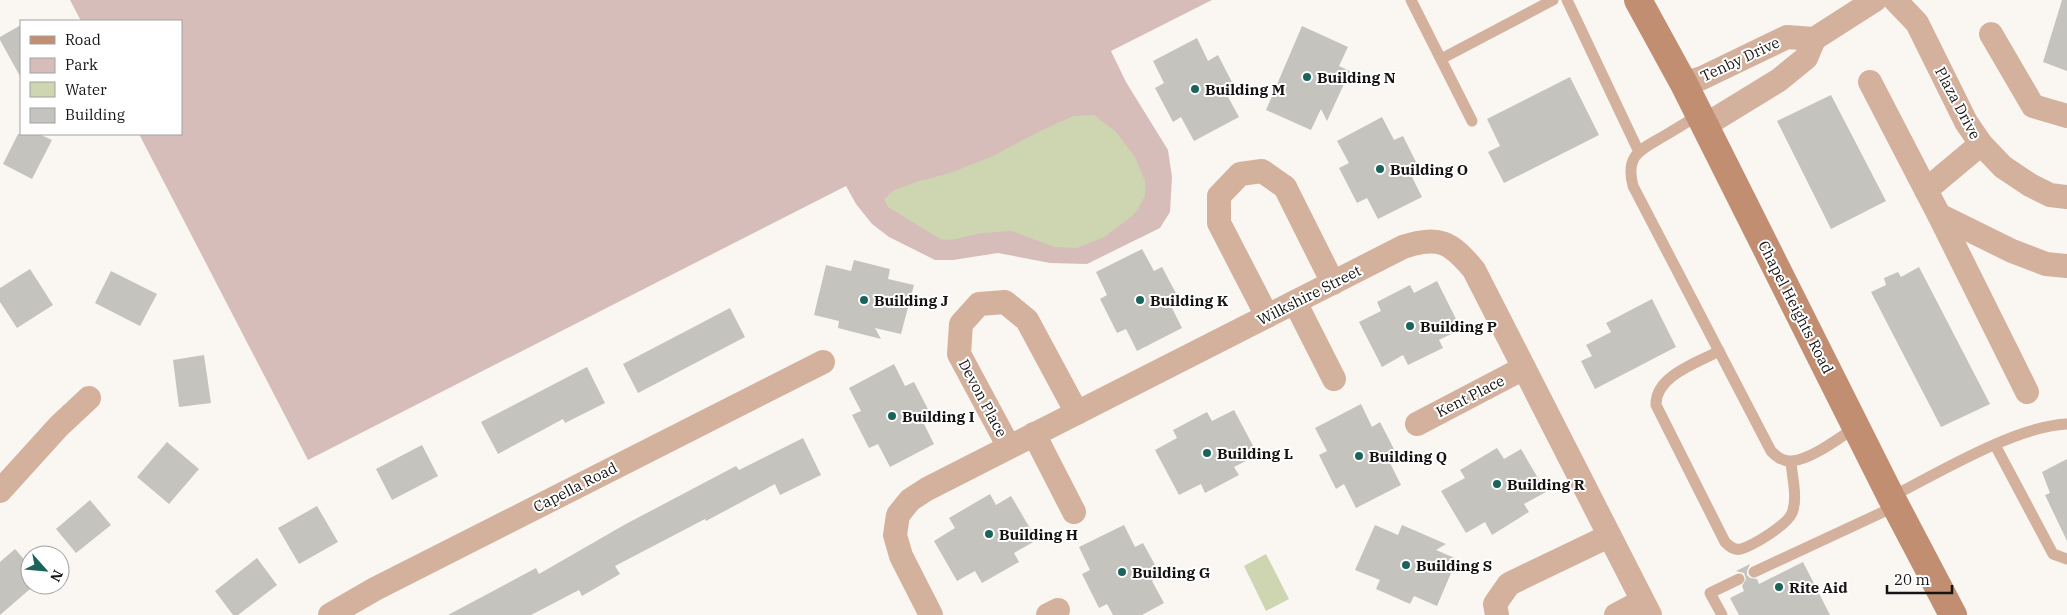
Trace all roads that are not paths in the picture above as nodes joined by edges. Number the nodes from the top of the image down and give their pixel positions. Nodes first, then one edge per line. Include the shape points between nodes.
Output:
1 (1411, 0) edge
2 (1553, 0) edge
3 (1567, 0) edge
4 (1638, 0) edge
5 (1875, 0) edge
6 (1895, 0) edge
7 (1991, 34) dead end
8 (1814, 40) junction
9 (1440, 59) junction
10 (1870, 82) dead end
11 (1684, 84) junction
12 (2067, 116) edge
13 (1472, 121) dead end
14 (1701, 121) junction
15 (1981, 144) junction
16 (1638, 150) junction
17 (1926, 190) junction
18 (2067, 197) edge
19 (1939, 215) junction
20 (2067, 266) edge
21 (1333, 283) junction
22 (1295, 302) junction
23 (1267, 316) junction
24 (1719, 351) junction
25 (823, 362) dead end
26 (1524, 368) junction
27 (1334, 378) dead end
28 (2027, 392) dead end
29 (89, 398) dead end
30 (1077, 412) junction
31 (1417, 424) dead end
32 (2067, 424) edge
33 (1856, 427) junction
34 (1034, 434) junction
35 (1995, 445) junction
36 (1009, 447) junction
37 (1791, 462) junction
38 (0, 491) edge
39 (1894, 501) junction
40 (1074, 512) dead end
41 (1609, 536) junction
42 (2067, 559) edge
43 (1754, 572) dead end
44 (1739, 579) dead end
45 (1646, 608) edge
46 (330, 615) edge
47 (931, 615) edge
48 (1497, 615) edge
49 (1616, 615) edge
50 (1722, 615) edge
51 (1953, 615) edge

1 - 9 lane
2 - 9 lane
3 - 16 lane
4 - 11 street, Chapel Heights Road
5 - 8 street
6 - 15 street, Plaza Drive via 1917,23 1966,122
7 - 12 street via 2033,106
8 - 11 street, Tenby Drive via 1788,37
8 - 14 street via 1806,58 1779,80
9 - 13 lane
10 - 17 street
11 - 14 street, Chapel Heights Road
14 - 16 lane
14 - 33 street, Chapel Heights Road
15 - 17 street
15 - 18 street, Plaza Drive via 2003,167 2030,185 2050,195
16 - 24 lane via 1629,172 1633,186
17 - 19 street
19 - 20 street via 2012,251 2046,264
19 - 28 street
21 - 22 street, Wilkshire Street
21 - 23 street via 1285,188 1262,171 1240,174 1219,196 1219,223
21 - 26 street, Wilkshire Street via 1403,247 1423,240 1444,243 1460,254 1474,270
22 - 23 street, Wilkshire Street
22 - 27 street
23 - 30 street, Wilkshire Street
24 - 37 lane via 1771,451 1779,459
24 - 37 lane via 1669,378 1655,397 1656,405 1724,542 1740,550 1788,521 1794,497
25 - 46 street, Capella Road via 383,584
26 - 31 street, Kent Place
26 - 41 street, Wilkshire Street
29 - 38 street via 58,426
30 - 34 street, Wilkshire Street
30 - 36 street, Devon Place via 1027,320 1005,302 979,304 961,324 959,354
32 - 35 lane via 2050,424
33 - 37 lane via 1806,457
33 - 39 street, Chapel Heights Road
34 - 36 street, Wilkshire Street
34 - 40 street
35 - 39 lane
35 - 42 lane via 2053,554
36 - 47 street, Wilkshire Street via 927,489 910,500 898,514 895,534 901,556
39 - 43 lane
39 - 51 street, Chapel Heights Road
41 - 45 street, Wilkshire Street
41 - 48 street via 1509,584 1495,604
44 - 50 lane via 1710,593
45 - 49 street

